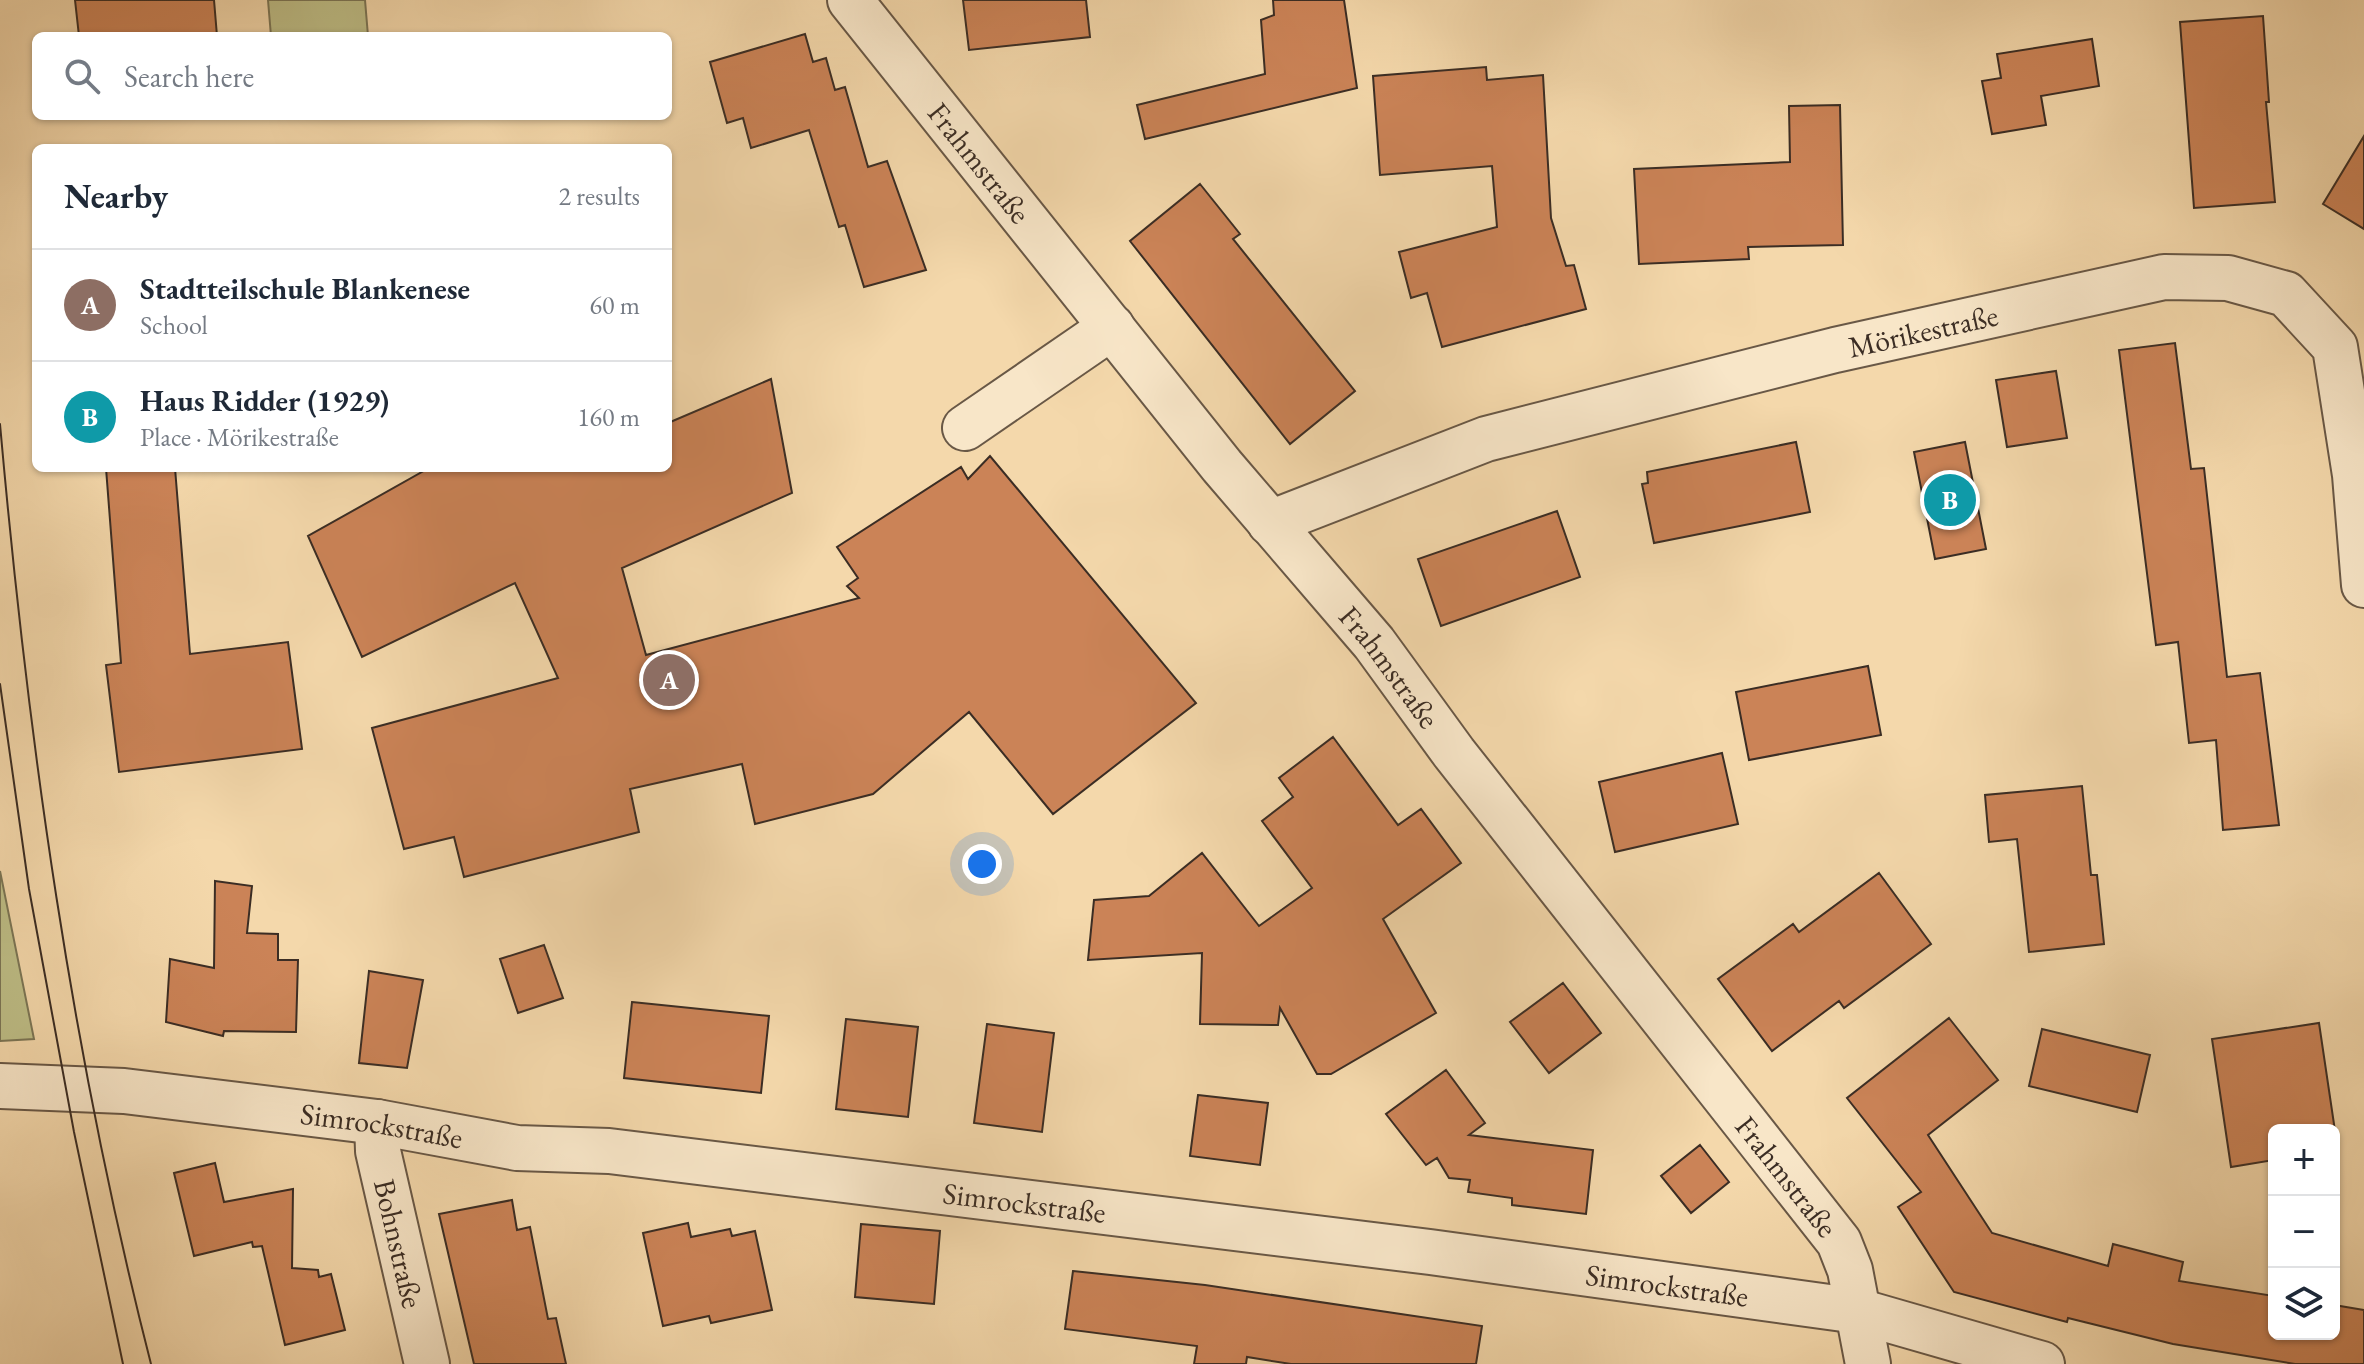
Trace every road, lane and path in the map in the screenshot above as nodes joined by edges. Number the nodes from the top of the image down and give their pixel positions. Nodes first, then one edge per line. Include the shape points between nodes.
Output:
1 (850, 0) edge
2 (1112, 327) junction
3 (965, 428) dead end
4 (1270, 523) junction
5 (2364, 585) edge
6 (0, 1086) edge
7 (377, 1122) junction
8 (1858, 1311) junction
9 (427, 1364) edge
10 (1868, 1364) edge
11 (2042, 1364) edge

1 - 2 street, Frahmstraße
2 - 3 street
2 - 4 street, Frahmstraße
4 - 5 street, Mörikestraße via 1486,439 1633,399 2164,277 2228,278 2286,294 2335,347 2355,475
4 - 8 street, Frahmstraße via 1374,643 1454,753 1839,1242
6 - 7 street, Simrockstraße via 124,1091
7 - 8 street, Simrockstraße via 495,1145 609,1151
7 - 9 street, Bohnstraße via 378,1151
8 - 10 street, Frahmstraße
8 - 11 street, Simrockstraße

